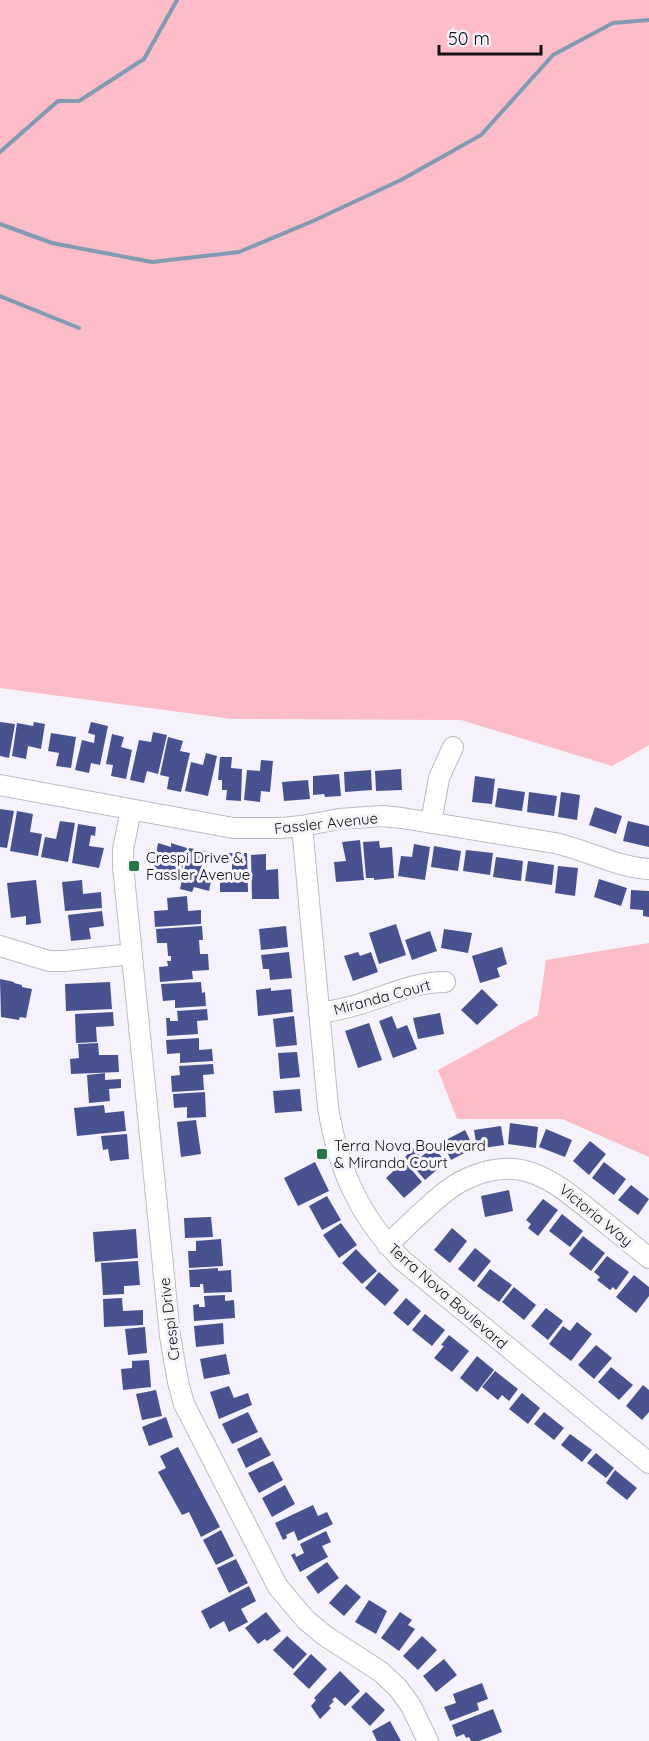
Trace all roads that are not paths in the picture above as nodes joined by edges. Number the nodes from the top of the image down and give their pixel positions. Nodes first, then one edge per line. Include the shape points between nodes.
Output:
1 (453, 747) dead end
2 (0, 785) edge
3 (131, 810) junction
4 (431, 822) junction
5 (302, 826) junction
6 (649, 869) edge
7 (0, 946) edge
8 (132, 954) junction
9 (445, 982) dead end
10 (319, 1013) junction
11 (387, 1245) junction
12 (649, 1258) edge
13 (649, 1463) edge
14 (428, 1741) edge

1 - 4 street via 439,778
2 - 3 street, Fassler Avenue
3 - 5 street, Fassler Avenue via 233,828
3 - 8 street, Crespi Drive via 123,867
4 - 5 street, Fassler Avenue via 360,816
4 - 6 street, Fassler Avenue via 576,847 635,868
5 - 10 street, Terra Nova Boulevard
7 - 8 street via 50,961
8 - 14 street, Crespi Drive via 170,1336 184,1404 278,1587 306,1620 398,1688
9 - 10 street, Miranda Court via 409,986 358,1005
10 - 11 street, Terra Nova Boulevard via 336,1149 353,1194
11 - 12 street, Victoria Way via 459,1183 480,1174 522,1170 559,1185
11 - 13 street, Terra Nova Boulevard

